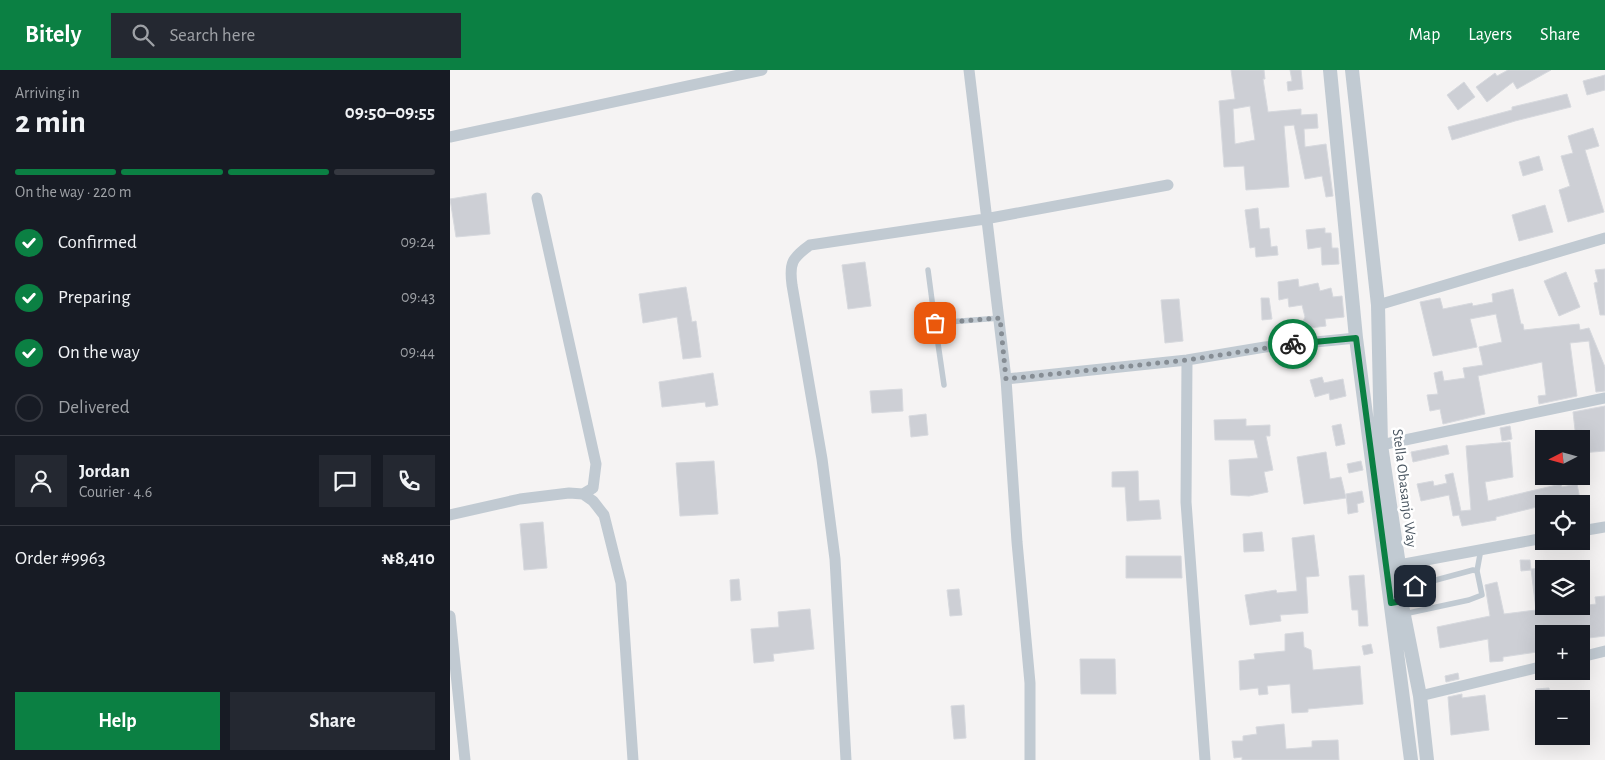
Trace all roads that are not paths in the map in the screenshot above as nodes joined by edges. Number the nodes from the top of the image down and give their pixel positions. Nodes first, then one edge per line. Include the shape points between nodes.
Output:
1 (762, 70) edge
2 (969, 70) edge
3 (1330, 70) edge
4 (1352, 70) edge
5 (450, 137) edge
6 (1168, 185) dead end
7 (537, 198) dead end
8 (985, 219) junction
9 (1605, 238) edge
10 (928, 270) dead end
11 (1378, 305) junction
12 (1000, 318) junction
13 (935, 323) junction
14 (1356, 338) junction
15 (1187, 360) junction
16 (1006, 379) junction
17 (944, 385) dead end
18 (1605, 398) edge
19 (1381, 444) junction
20 (583, 494) junction
21 (450, 514) edge
22 (1605, 527) edge
23 (1590, 530) edge
24 (1535, 540) edge
25 (1481, 549) junction
26 (1399, 566) junction
27 (1477, 571) junction
28 (1399, 602) junction
29 (450, 616) edge
30 (1605, 651) edge
31 (1590, 655) edge
32 (1535, 668) edge
33 (454, 689) edge
34 (1420, 696) junction
35 (465, 760) edge
36 (632, 760) edge
37 (846, 760) edge
38 (1030, 760) edge
39 (1205, 760) edge
40 (1411, 760) edge
41 (1427, 760) edge

1 - 5 street
2 - 8 street
3 - 14 street
4 - 11 street, Stella Obasanjo Way
6 - 8 street
7 - 20 street via 596,464 593,488
8 - 12 street
8 - 37 street via 810,245 795,256 790,271 822,459 834,559
9 - 11 street
10 - 13 lane
11 - 19 street, Stella Obasanjo Way
12 - 13 lane
12 - 16 street
13 - 17 lane
14 - 15 street via 1265,347
14 - 28 street
15 - 16 street
15 - 39 street via 1186,502
16 - 38 street via 1030,683
18 - 19 street
19 - 26 street, Stella Obasanjo Way
20 - 21 street via 520,499
20 - 36 street via 604,515 621,583
22 - 23 street
24 - 25 street
25 - 26 street
25 - 27 lane
26 - 28 street, Stella Obasanjo Way
27 - 28 lane
27 - 28 lane via 1482,595 1478,598
28 - 34 street, Stella Obasanjo Way
28 - 40 street
29 - 33 street
30 - 31 street
32 - 34 street
33 - 35 street
34 - 41 street, Stella Obasanjo Way

